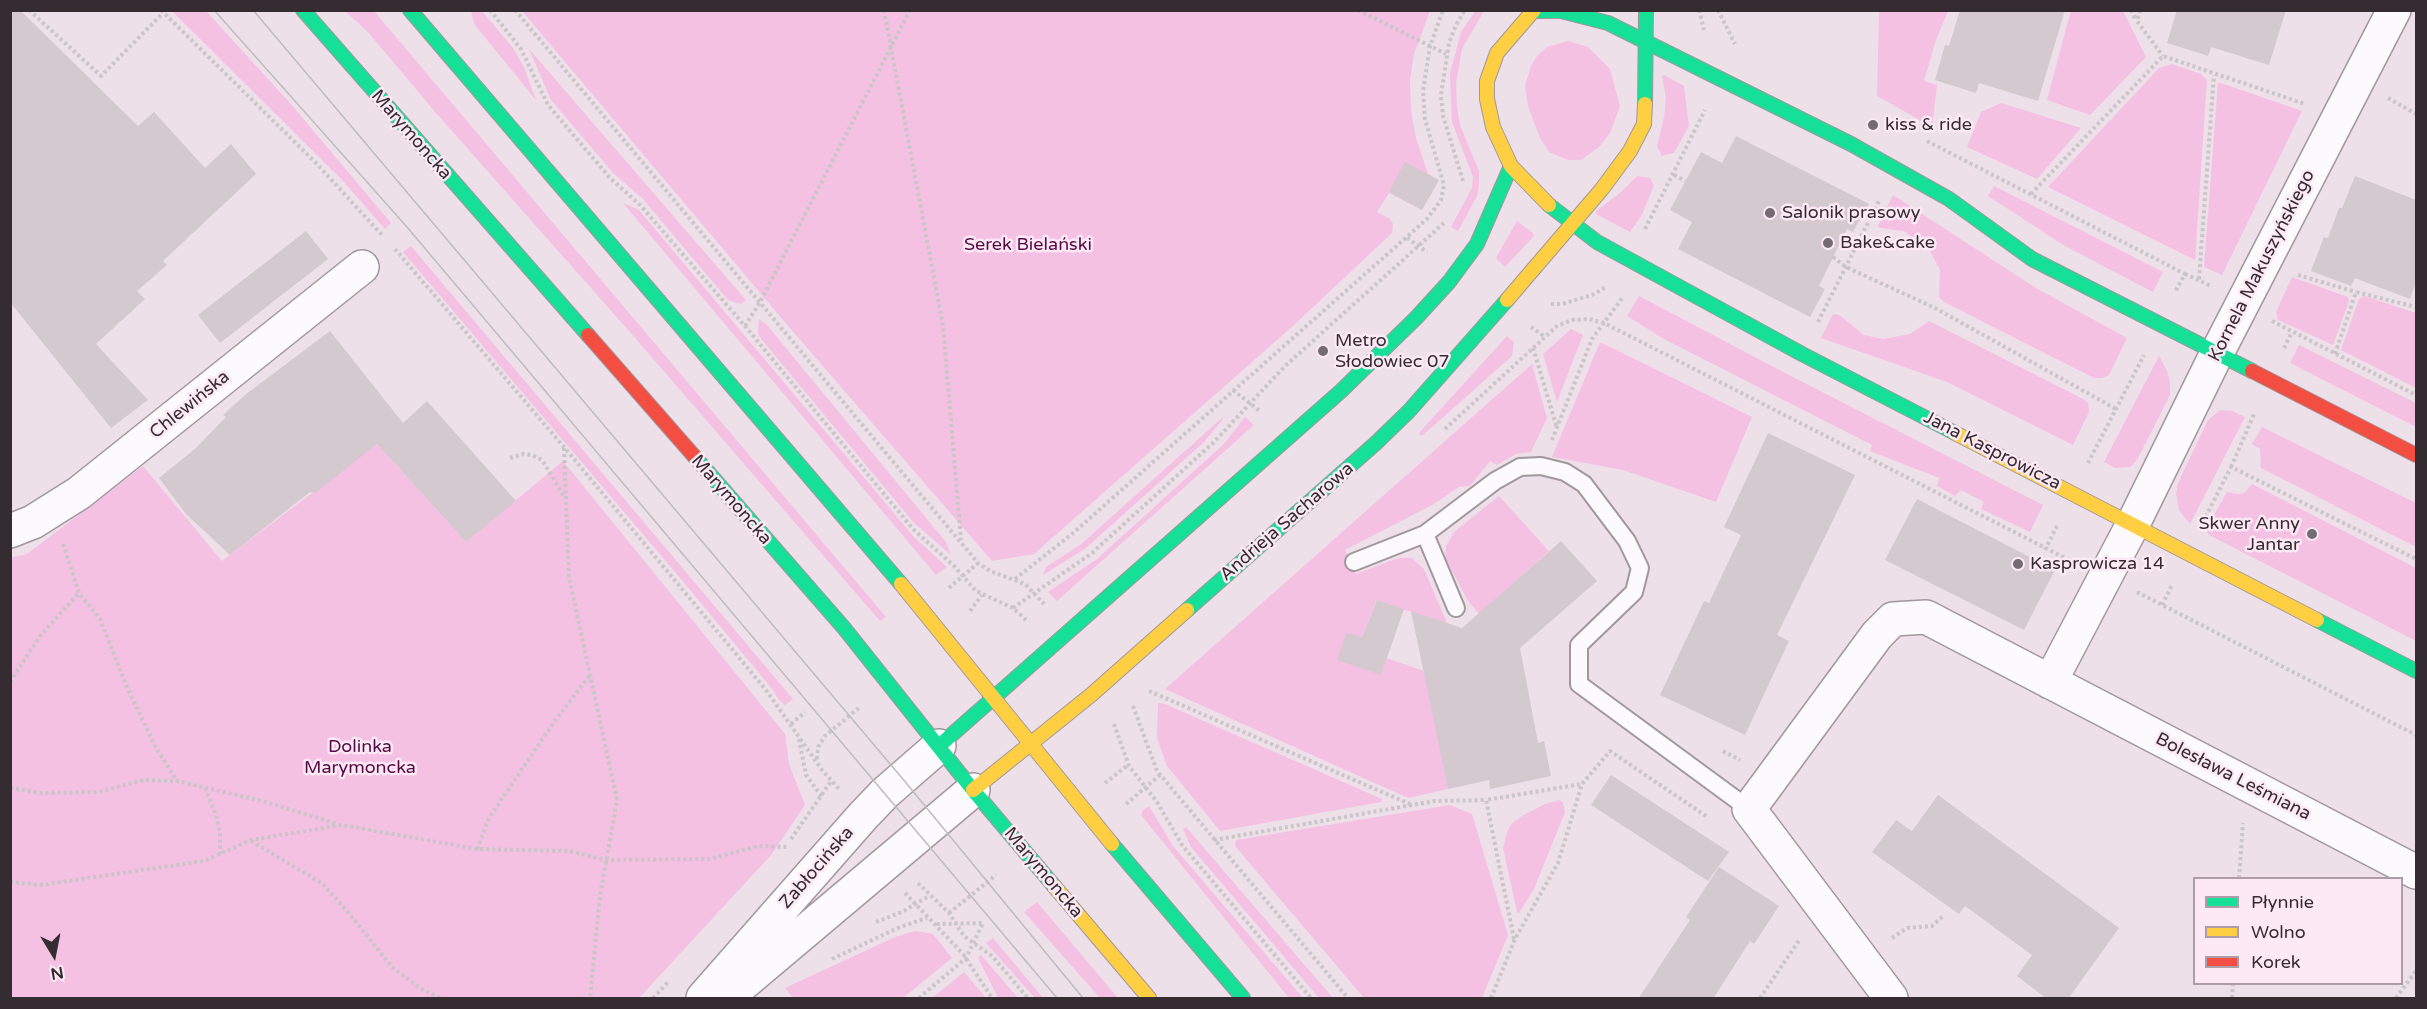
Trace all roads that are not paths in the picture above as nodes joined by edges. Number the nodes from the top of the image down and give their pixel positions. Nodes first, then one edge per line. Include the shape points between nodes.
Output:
1 (303, 10) edge
2 (410, 10) edge
3 (1646, 10) edge
4 (2394, 10) edge
5 (1534, 11) edge
6 (1644, 41) junction
7 (1511, 166) junction
8 (1571, 224) junction
9 (362, 267) dead end
10 (2217, 353) junction
11 (2416, 455) edge
12 (2133, 524) junction
13 (10, 531) edge
14 (1425, 534) junction
15 (1354, 562) dead end
16 (1456, 608) dead end
17 (2416, 671) edge
18 (2050, 682) junction
19 (994, 698) junction
20 (1030, 744) junction
21 (939, 746) junction
22 (973, 790) junction
23 (1749, 809) junction
24 (2416, 872) edge
25 (703, 999) edge
26 (726, 999) edge
27 (1149, 999) edge
28 (1243, 999) edge
29 (1891, 999) edge

1 - 21 street, Marymoncka via 844,628
2 - 19 street
3 - 6 street
4 - 10 street, Kornela Makuszyńskiego
5 - 6 street via 1561,10 1585,15
5 - 7 street via 1497,53 1486,81 1493,127
6 - 8 street via 1644,124 1630,151
6 - 10 street via 1851,144 1949,200 2032,259
7 - 8 street
7 - 19 street via 1477,244 1427,306 1341,391
8 - 12 street, Jana Kasprowicza via 1802,354
8 - 20 street, Andrieja Sacharowa via 1392,428 1091,695
9 - 13 street, Chlewińska via 80,493 33,522
10 - 11 street
10 - 12 street, Kornela Makuszyńskiego
12 - 17 street, Jana Kasprowicza
12 - 18 street, Kornela Makuszyńskiego
14 - 15 lane
14 - 16 lane
14 - 23 lane via 1520,467 1541,466 1565,472 1584,484 1627,541 1640,568 1634,592 1579,645 1579,684
18 - 23 street, Bolesława Leśmiana via 1926,617 1893,619 1877,635
18 - 24 street, Bolesława Leśmiana
19 - 20 street
19 - 21 street
20 - 22 street, Andrieja Sacharowa
20 - 28 street
21 - 22 street, Marymoncka
21 - 25 street, Zabłocińska via 862,816
22 - 26 street, Zabłocińska
22 - 27 street, Marymoncka
23 - 29 street

